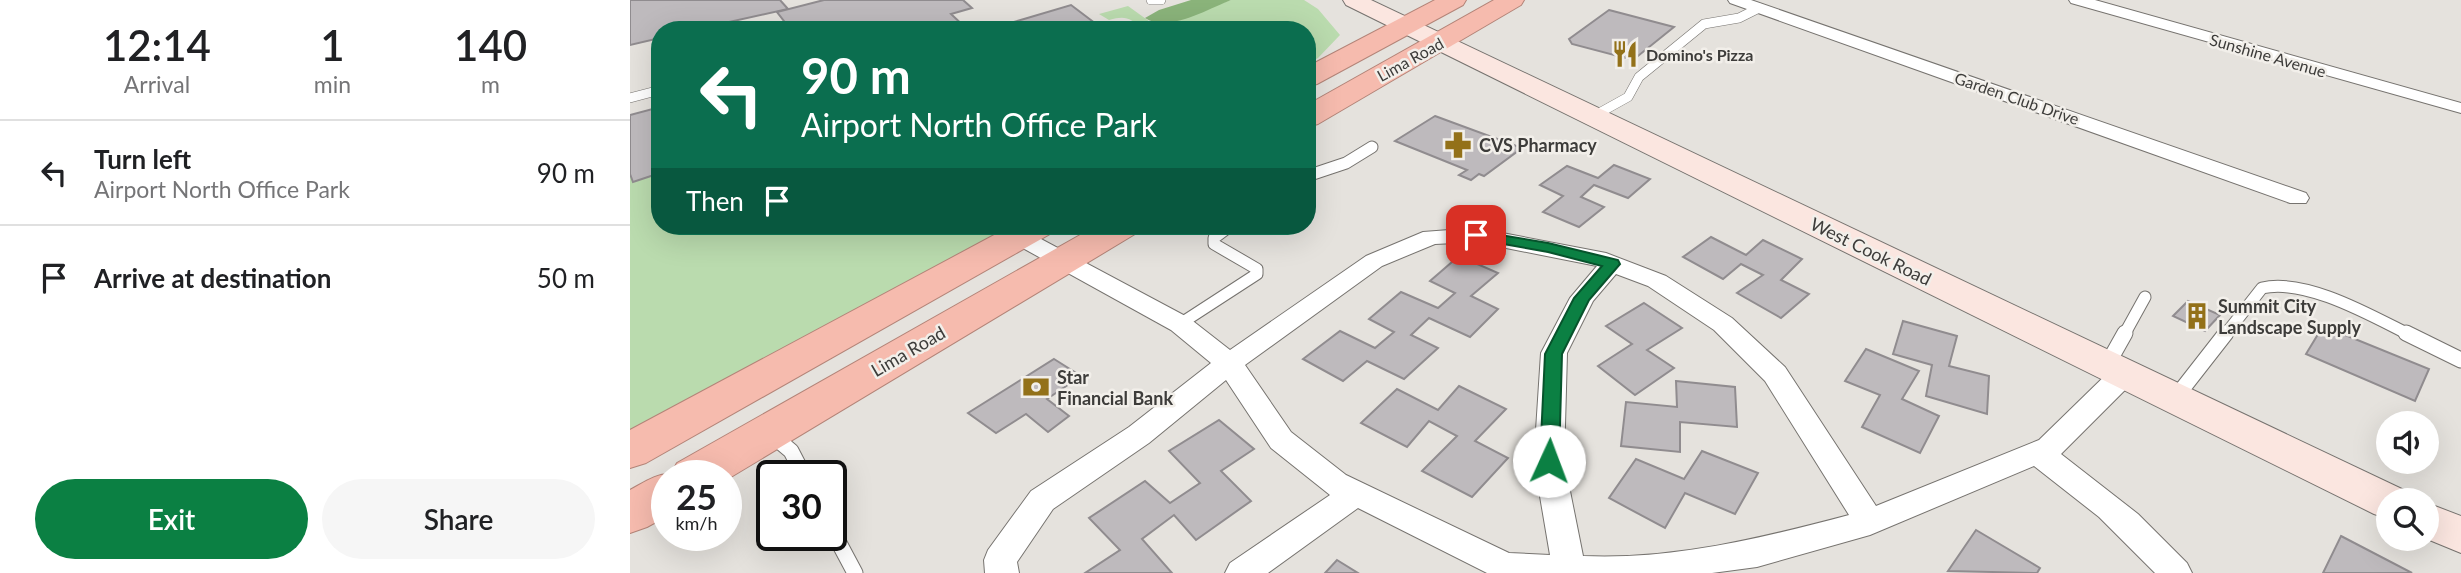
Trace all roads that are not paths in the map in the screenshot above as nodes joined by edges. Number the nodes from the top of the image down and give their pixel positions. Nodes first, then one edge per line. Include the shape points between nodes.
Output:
1 (1151, 0) edge
2 (1161, 0) edge
3 (1354, 0) edge
4 (1454, 0) edge
5 (1512, 0) edge
6 (1736, 0) edge
7 (2077, 0) edge
8 (1759, 8) junction
9 (1403, 25) junction
10 (1440, 43) junction
11 (1316, 73) edge
12 (651, 92) edge
13 (630, 98) edge
14 (2459, 108) edge
15 (1316, 113) edge
16 (1592, 117) junction
17 (1372, 147) dead end
18 (1316, 173) edge
19 (2298, 198) dead end
20 (1021, 235) edge
21 (1033, 235) edge
22 (1106, 235) edge
23 (1218, 235) edge
24 (1063, 260) junction
25 (1612, 264) junction
26 (2145, 297) dead end
27 (1180, 324) junction
28 (2461, 360) edge
29 (1229, 363) junction
30 (2116, 369) junction
31 (2176, 397) junction
32 (769, 432) junction
33 (630, 451) edge
34 (2037, 453) junction
35 (721, 460) edge
36 (796, 460) edge
37 (1356, 494) junction
38 (2376, 496) edge
39 (651, 501) edge
40 (630, 513) edge
41 (1870, 522) junction
42 (2439, 525) edge
43 (2461, 535) edge
44 (843, 551) edge
45 (1569, 570) junction
46 (855, 573) edge
47 (1002, 573) edge
48 (1242, 573) edge
49 (2175, 573) edge

1 - 2 lane
3 - 9 main road, West Cook Road
4 - 9 highway, Lima Road
5 - 10 highway, Lima Road
6 - 8 street, Garden Club Drive
7 - 14 street, Sunshine Avenue
8 - 16 lane via 1739,19 1704,24 1639,76 1632,96
8 - 19 street, Garden Club Drive
9 - 10 main road, West Cook Road
9 - 11 highway, Lima Road
10 - 15 highway, Lima Road
10 - 16 main road, West Cook Road
12 - 13 lane
16 - 30 main road, West Cook Road
17 - 18 lane via 1346,163
20 - 33 highway
21 - 24 street
22 - 24 highway, Lima Road
23 - 27 lane via 1214,244 1250,263 1257,274
24 - 27 street
24 - 32 highway, Lima Road
25 - 29 street via 1476,235 1431,237 1374,261
25 - 41 street via 1657,281 1723,324 1765,362
25 - 45 street via 1582,298 1554,354 1549,461
26 - 30 lane
27 - 29 street
28 - 31 lane via 2344,306 2278,285 2262,288
29 - 37 street via 1281,440
29 - 47 street via 1139,435 1042,500 1000,560
30 - 31 main road, West Cook Road
30 - 34 street via 2049,448
31 - 38 main road, West Cook Road
32 - 35 highway, Lima Road
32 - 36 lane
34 - 41 street
34 - 49 street via 2098,495
37 - 45 street via 1506,567
37 - 48 street
39 - 40 highway
41 - 45 street via 1757,553 1622,572
42 - 43 main road
44 - 46 lane

